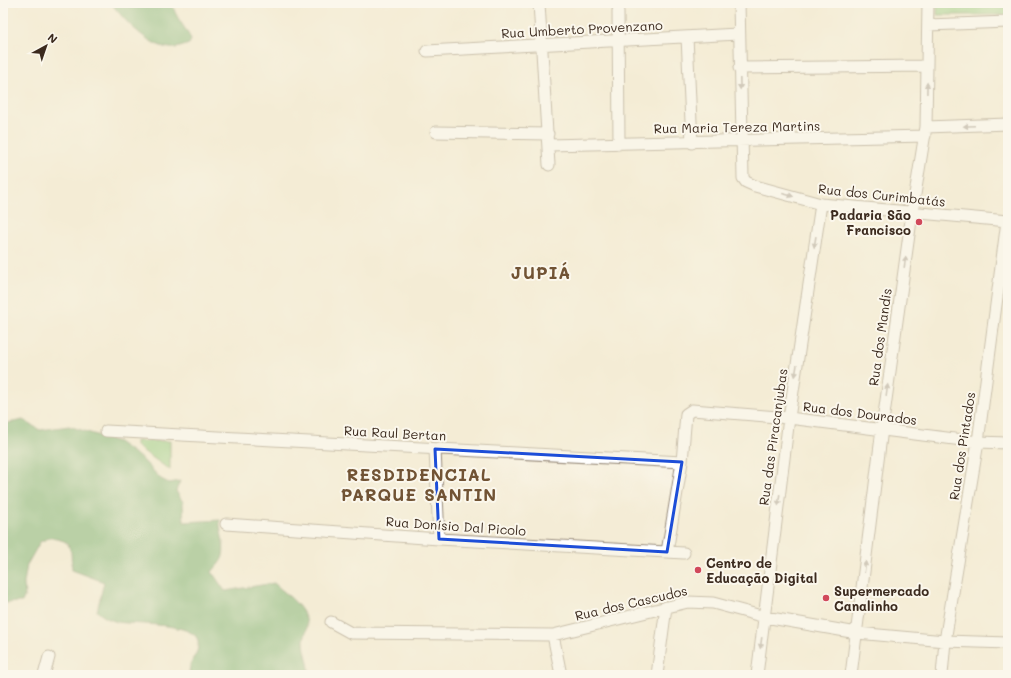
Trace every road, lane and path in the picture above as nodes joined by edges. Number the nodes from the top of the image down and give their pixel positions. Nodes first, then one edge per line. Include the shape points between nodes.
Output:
1 (539, 3) edge
2 (739, 3) edge
3 (928, 3) edge
4 (618, 10) dead end
5 (1008, 22) edge
6 (928, 25) junction
7 (738, 34) junction
8 (687, 37) junction
9 (619, 41) junction
10 (543, 46) junction
11 (427, 51) dead end
12 (927, 66) junction
13 (739, 68) junction
14 (1008, 124) edge
15 (925, 131) junction
16 (436, 132) dead end
17 (548, 140) junction
18 (741, 142) junction
19 (692, 143) junction
20 (619, 144) junction
21 (549, 165) dead end
22 (821, 204) junction
23 (912, 213) junction
24 (1008, 221) edge
25 (789, 418) junction
26 (882, 429) junction
27 (106, 431) dead end
28 (978, 442) junction
29 (1008, 443) edge
30 (435, 450) junction
31 (682, 462) junction
32 (226, 524) dead end
33 (439, 539) junction
34 (667, 552) junction
35 (684, 553) dead end
36 (666, 608) junction
37 (765, 617) junction
38 (331, 622) dead end
39 (857, 633) junction
40 (553, 635) junction
41 (945, 641) junction
42 (1008, 643) edge
43 (49, 657) dead end
44 (44, 675) edge
45 (561, 675) edge
46 (657, 675) edge
47 (757, 675) edge
48 (851, 675) edge
49 (942, 675) edge

1 - 10 street
2 - 7 street
3 - 6 street, Rua dos Mandis
4 - 9 street
5 - 6 street
6 - 12 street, Rua dos Mandis
7 - 8 street, Rua Umberto Provenzano
7 - 13 street
8 - 9 street, Rua Umberto Provenzano
8 - 19 street
9 - 10 street, Rua Umberto Provenzano
9 - 20 street
10 - 11 street, Rua Umberto Provenzano
10 - 17 street
12 - 13 street
15 -> 12 street, Rua dos Mandis
13 -> 18 street
14 -> 15 street, Rua Maria Tereza Martins
15 - 18 street, Rua Maria Tereza Martins
15 - 23 street, Rua dos Mandis
16 - 17 street, Rua Maria Tereza Martins
17 - 20 street, Rua Maria Tereza Martins
17 - 21 street
18 - 19 street, Rua Maria Tereza Martins
18 -> 22 street, Rua dos Curimbatás via 743,178 746,182
19 - 20 street, Rua Maria Tereza Martins
22 - 23 street, Rua dos Curimbatás
22 -> 25 street, Rua das Piracanjubas
23 - 24 street, Rua dos Curimbatás
26 -> 23 street, Rua dos Mandis
24 - 28 street, Rua dos Pintados
25 - 26 street, Rua dos Dourados
25 - 31 street, Rua dos Dourados via 692,410 686,414
25 -> 37 street, Rua das Piracanjubas
26 - 28 street, Rua dos Dourados
39 -> 26 street, Rua dos Mandis
27 - 30 street, Rua Raul Bertan
28 - 29 street, Rua dos Dourados
28 - 41 street, Rua dos Pintados
30 - 31 street, Rua Raul Bertan
30 - 33 street
31 - 34 street
32 - 33 street, Rua Donísio Dal Picolo
33 - 34 street, Rua Donísio Dal Picolo
34 - 35 street, Rua Donísio Dal Picolo
36 - 37 street, Rua dos Cascudos via 688,602 713,603
36 - 40 street, Rua dos Cascudos
36 - 46 street
37 - 39 street, Rua dos Cascudos
37 -> 47 street, Rua das Piracanjubas
38 - 40 street, Rua dos Cascudos via 351,633
39 - 41 street, Rua dos Cascudos
39 - 48 street, Rua dos Mandis
40 - 45 street
41 - 42 street, Rua dos Cascudos
41 - 49 street, Rua dos Pintados
43 - 44 street

